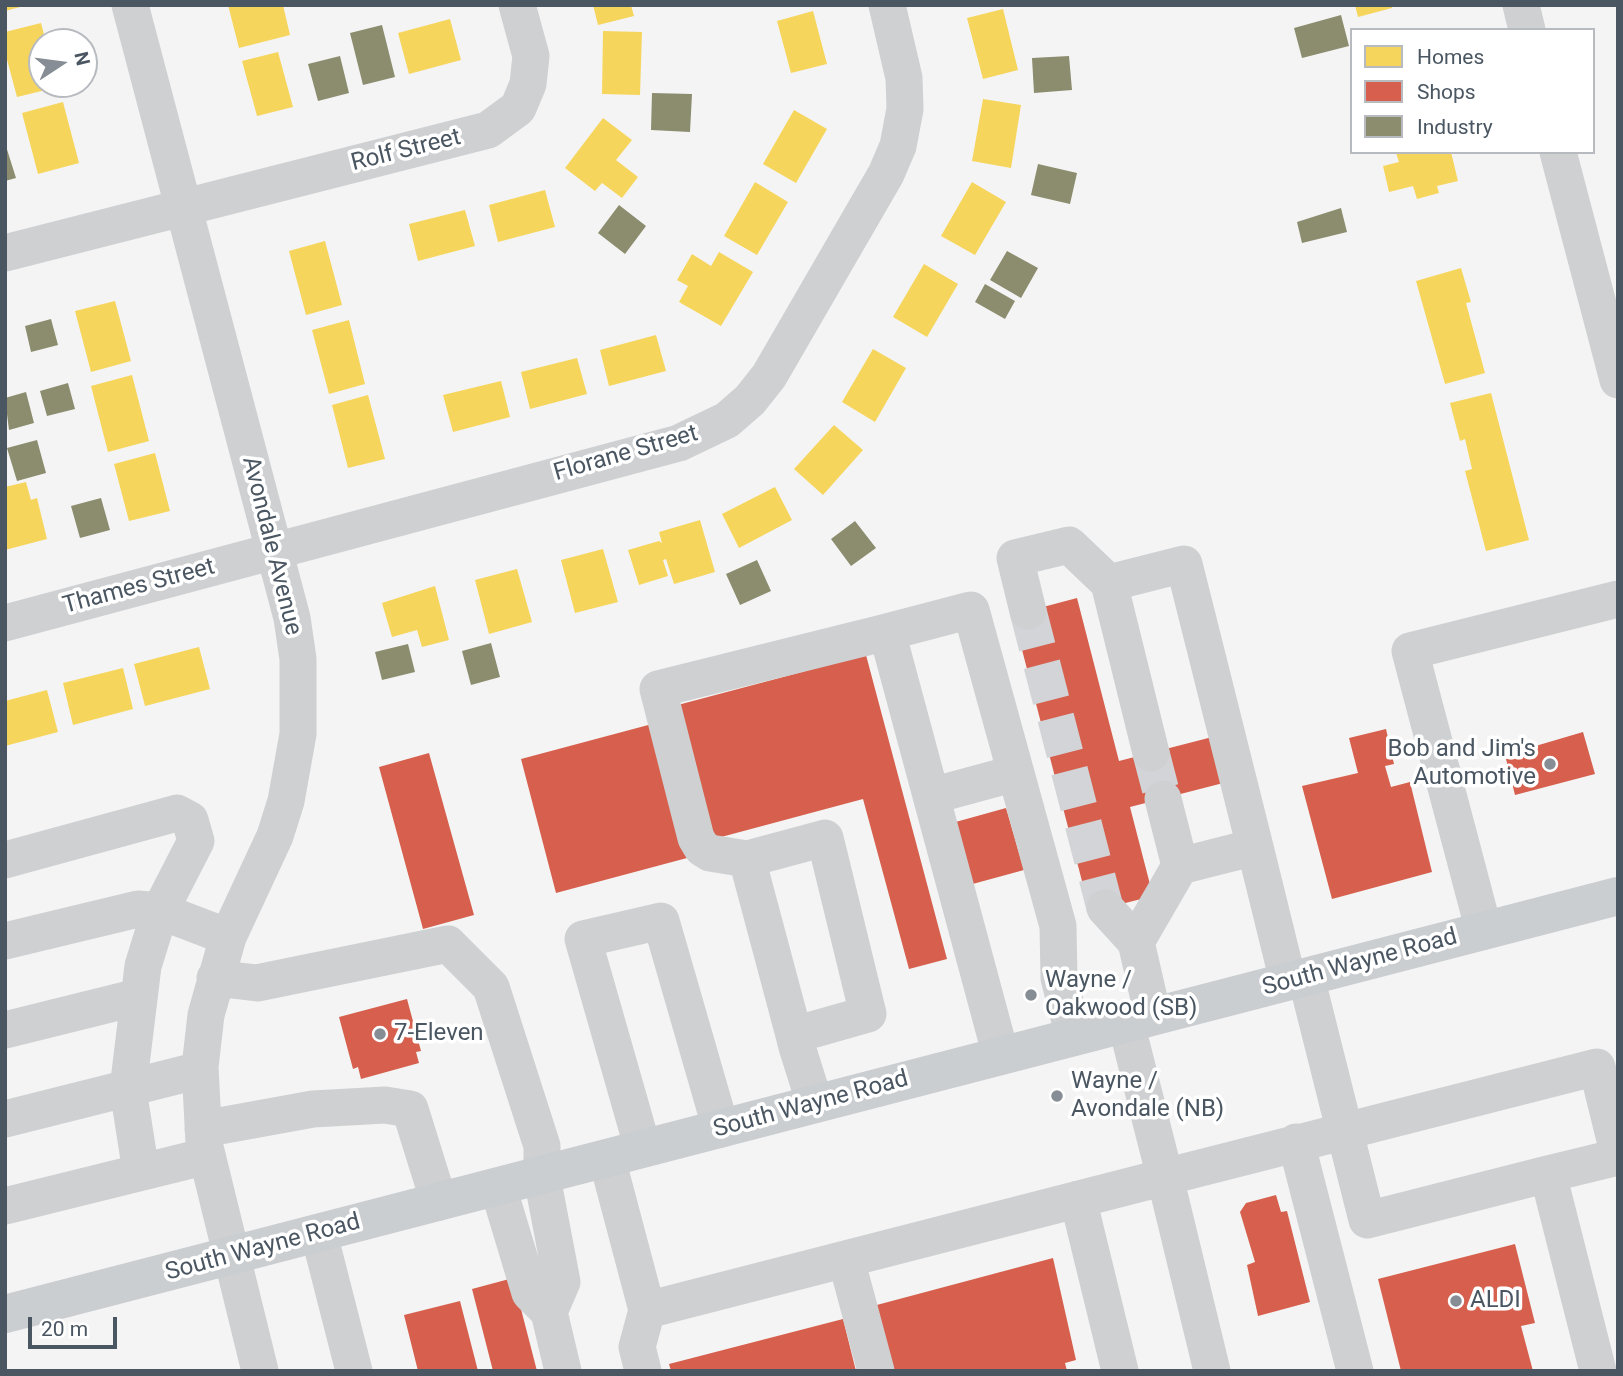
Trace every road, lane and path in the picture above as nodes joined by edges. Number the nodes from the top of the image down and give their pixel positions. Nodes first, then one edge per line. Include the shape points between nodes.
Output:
1 (130, 5) edge
2 (517, 5) edge
3 (887, 5) edge
4 (1521, 5) edge
5 (1527, 28) edge
6 (1559, 154) edge
7 (184, 209) junction
8 (5, 253) edge
9 (1618, 380) edge
10 (273, 550) junction
11 (1109, 583) junction
12 (1618, 599) edge
13 (1028, 611) tunnel mouth
14 (5, 624) edge
15 (887, 632) junction
16 (1151, 753) tunnel mouth
17 (1016, 773) junction
18 (931, 796) junction
19 (1163, 799) tunnel mouth
20 (1255, 847) junction
21 (747, 859) junction
22 (5, 860) edge
23 (1180, 866) junction
24 (1618, 896) edge
25 (1105, 908) tunnel mouth
26 (160, 911) junction
27 (1484, 931) junction
28 (228, 937) junction
29 (5, 941) edge
30 (1136, 942) junction
31 (215, 978) junction
32 (1297, 979) junction
33 (138, 997) junction
34 (1140, 1019) junction
35 (5, 1030) edge
36 (794, 1035) junction
37 (1074, 1037) junction
38 (1001, 1056) junction
39 (200, 1070) junction
40 (128, 1088) junction
41 (815, 1104) junction
42 (5, 1119) edge
43 (722, 1129) junction
44 (1344, 1130) junction
45 (205, 1142) junction
46 (1296, 1142) junction
47 (625, 1154) junction
48 (1618, 1154) edge
49 (141, 1172) junction
50 (1548, 1174) junction
51 (542, 1177) junction
52 (1165, 1177) junction
53 (498, 1187) junction
54 (1079, 1199) junction
55 (439, 1202) junction
56 (5, 1206) edge
57 (319, 1234) junction
58 (230, 1256) junction
59 (846, 1259) junction
60 (647, 1310) junction
61 (549, 1312) junction
62 (5, 1314) edge
63 (260, 1371) edge
64 (354, 1371) edge
65 (563, 1371) edge
66 (643, 1371) edge
67 (876, 1371) edge
68 (1120, 1371) edge
69 (1212, 1371) edge
70 (1355, 1371) edge
71 (1598, 1371) edge

1 - 7 street, Avondale Avenue
2 - 7 street, Rolf Street via 531,56 528,85 518,108 488,130
3 - 10 street, Florane Street via 904,78 905,109 898,146 769,376 750,400 727,420 679,443
4 - 5 street
6 - 9 street
7 - 8 street, Rolf Street
7 - 10 street, Avondale Avenue
10 - 14 street, Thames Street
10 - 28 street, Avondale Avenue via 294,631 298,734 275,836
11 - 13 street via 1069,545 1015,558
11 - 16 street
11 - 20 street via 1184,564
12 - 27 street via 1410,651
15 - 17 street via 971,610
15 - 18 street
15 - 21 street via 658,689 696,838 710,853
17 - 18 street
17 - 37 street via 1058,926 1059,978
18 - 38 street
19 - 23 street
20 - 23 street
20 - 32 street
21 - 36 street
21 - 36 street via 825,838 868,1014
22 - 26 street via 177,813 190,820 196,841
23 - 30 street
24 - 27 main road, South Wayne Road
25 - 30 street
26 - 28 street
26 - 29 street via 138,909
26 - 33 street via 142,966
27 - 32 main road, South Wayne Road
28 - 31 street, Avondale Avenue
30 - 34 street
31 - 39 street, Avondale Avenue
31 - 51 street via 257,983 448,944 491,987 534,1115 542,1146
32 - 34 main road, South Wayne Road
32 - 44 street
33 - 35 street
33 - 40 street
34 - 37 main road, South Wayne Road
34 - 52 street
36 - 41 street
37 - 38 main road, South Wayne Road
38 - 41 main road, South Wayne Road
39 - 40 street
39 - 45 street, Avondale Avenue
40 - 42 street
40 - 49 street
41 - 43 main road, South Wayne Road
43 - 47 main road, South Wayne Road
43 - 47 street via 661,921 583,939
44 - 46 street
44 - 48 street via 1597,1067
44 - 50 street via 1367,1220
45 - 49 street
45 - 55 street via 313,1110 385,1105 410,1109
45 - 58 street, Avondale Avenue
46 - 52 street
46 - 70 street
47 - 51 main road, South Wayne Road
47 - 60 street
48 - 50 street
49 - 56 street
50 - 71 street
51 - 53 main road, South Wayne Road
51 - 61 street via 562,1282
52 - 54 street
52 - 69 street
53 - 55 main road, South Wayne Road
53 - 61 street via 530,1293
54 - 59 street
54 - 68 street
55 - 57 main road, South Wayne Road
57 - 58 main road, South Wayne Road
57 - 64 street
58 - 62 main road, South Wayne Road
58 - 63 street, Avondale Avenue
59 - 60 street
59 - 67 street
60 - 66 street via 637,1347
61 - 65 street

